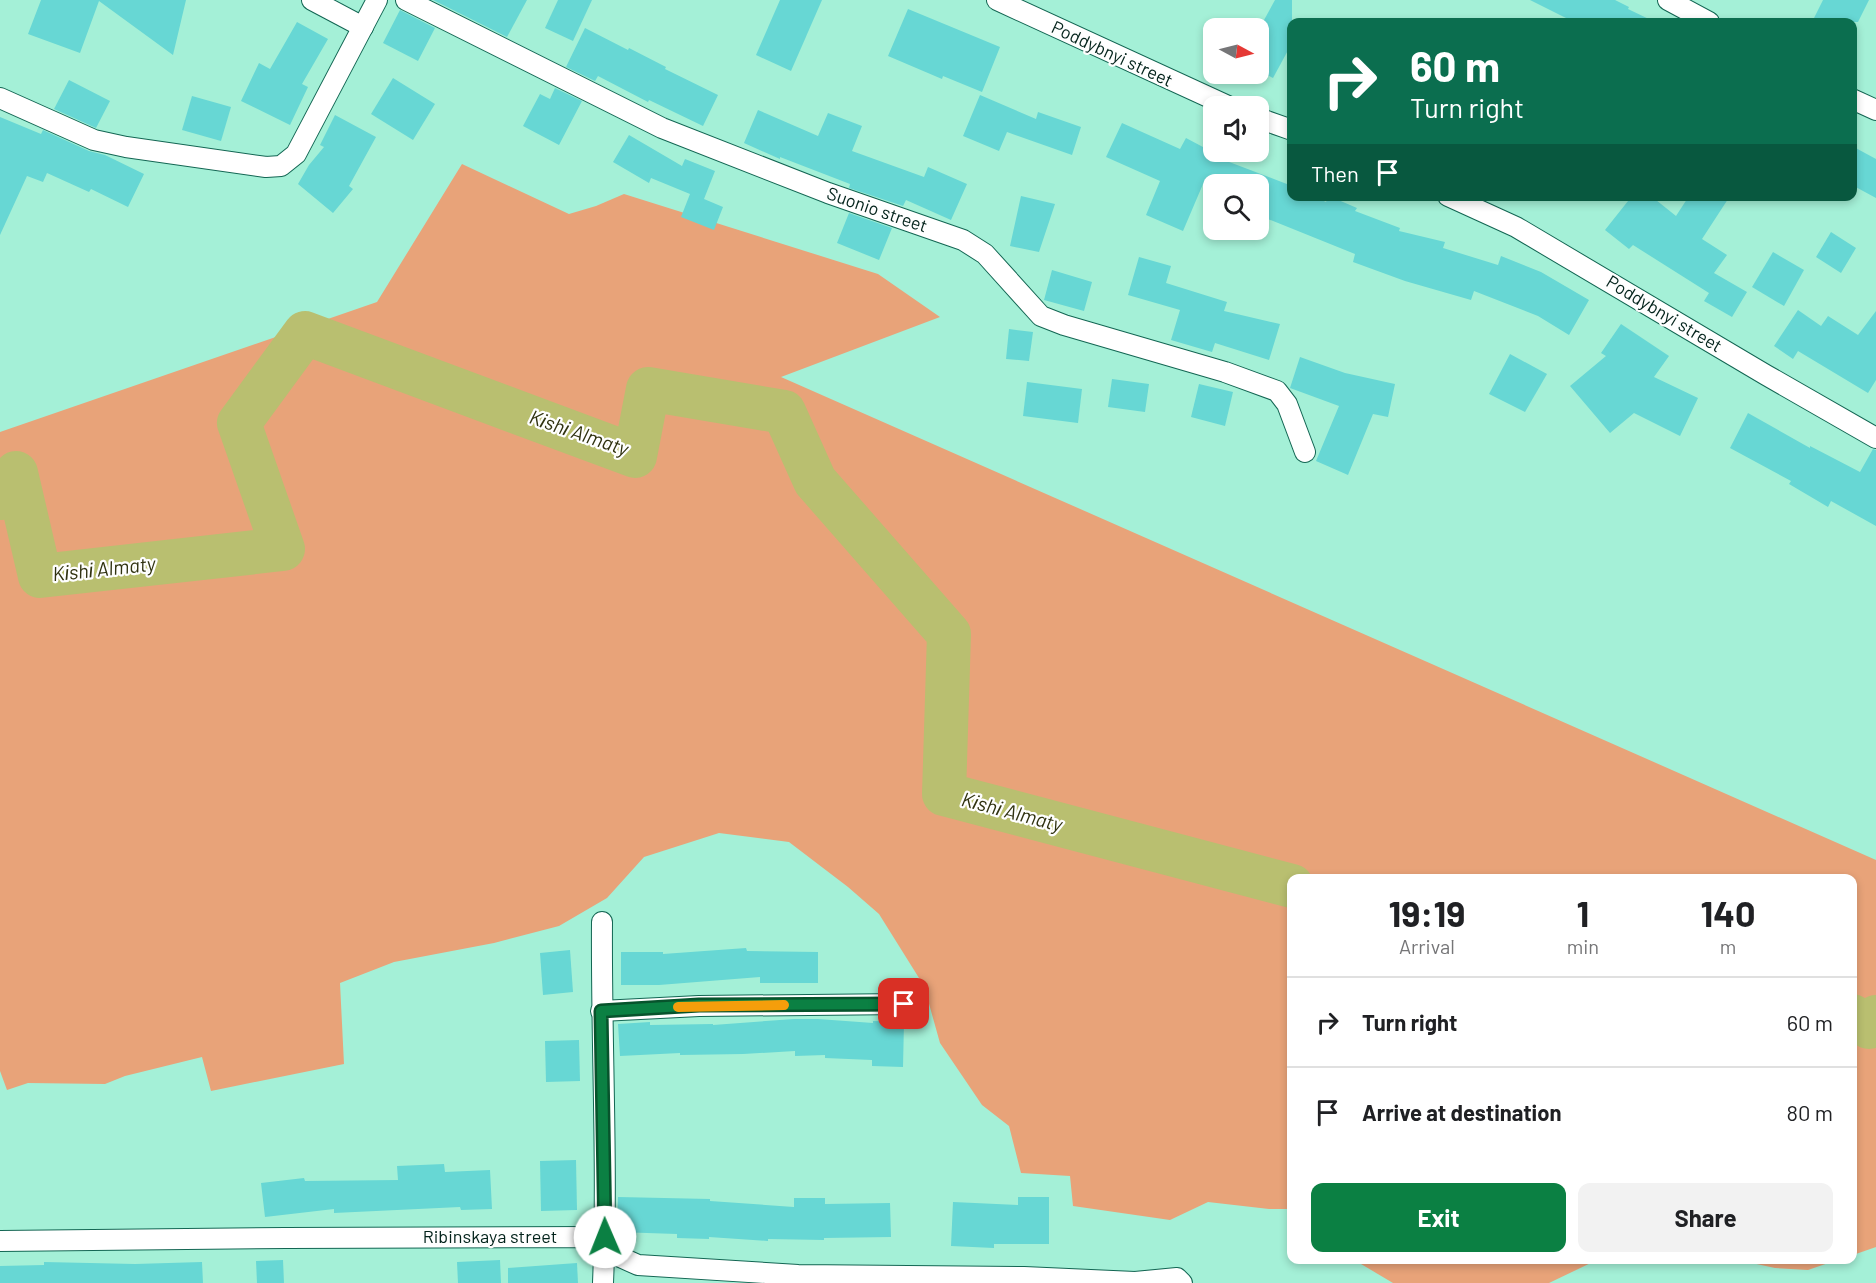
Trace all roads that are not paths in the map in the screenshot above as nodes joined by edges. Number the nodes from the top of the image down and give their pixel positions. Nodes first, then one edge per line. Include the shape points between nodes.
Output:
1 (312, 0) edge
2 (377, 0) edge
3 (406, 0) edge
4 (997, 0) edge
5 (1668, 0) edge
6 (1702, 18) edge
7 (363, 27) junction
8 (1206, 96) edge
9 (0, 99) edge
10 (1857, 101) edge
11 (1876, 110) edge
12 (1269, 122) edge
13 (1287, 128) edge
14 (1459, 201) edge
15 (1876, 438) edge
16 (1305, 452) dead end
17 (602, 922) dead end
18 (904, 1004) dead end
19 (601, 1011) junction
20 (605, 1237) junction
21 (0, 1241) edge
22 (603, 1283) edge
23 (1182, 1283) edge

1 - 7 street
2 - 7 street
3 - 16 street, Suonio street via 662,128 828,193 963,240 985,254 1041,316 1277,391 1287,404
4 - 8 street, Poddybnyi street
5 - 6 street
7 - 9 street via 296,154 281,166 266,167 94,140
10 - 11 street
12 - 13 street
14 - 15 street, Poddybnyi street via 1516,227
17 - 19 street
18 - 19 street via 699,1005
19 - 20 street
20 - 21 street, Ribinskaya street
20 - 22 street
20 - 23 street via 618,1256 638,1265 798,1275 1135,1282 1177,1278

